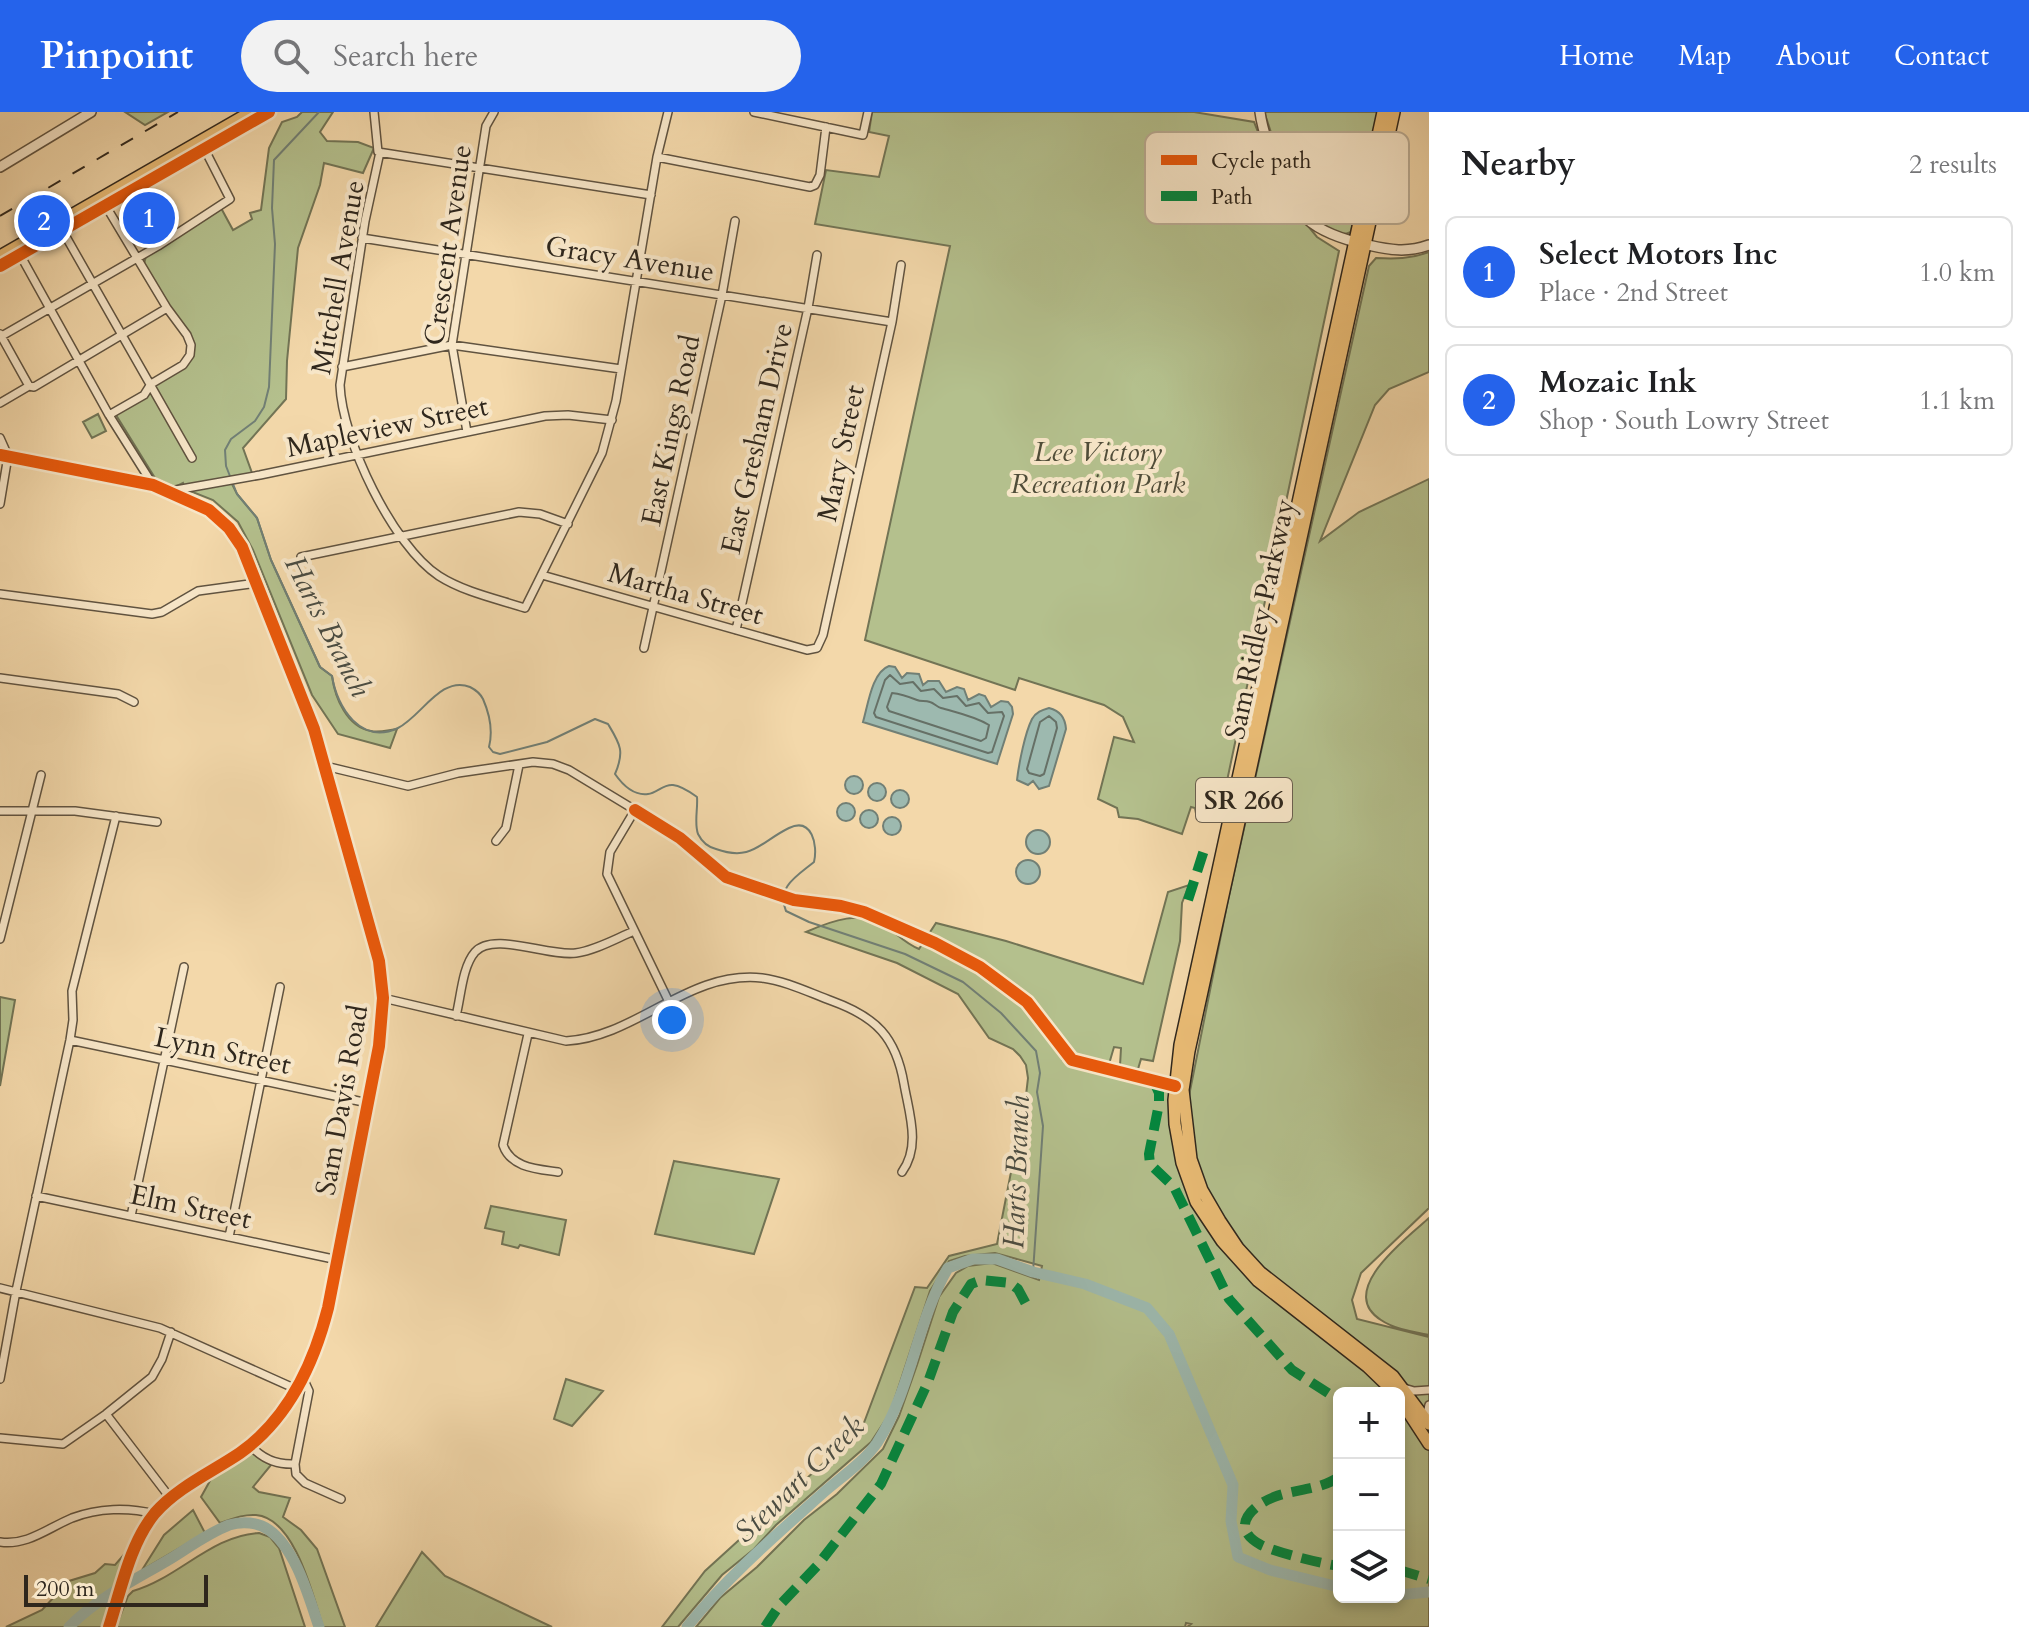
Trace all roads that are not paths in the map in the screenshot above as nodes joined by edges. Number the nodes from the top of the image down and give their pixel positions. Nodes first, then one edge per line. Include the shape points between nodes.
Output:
1 (91, 112) edge
2 (251, 112) edge
3 (269, 112) edge
4 (374, 112) edge
5 (494, 112) edge
6 (668, 112) edge
7 (754, 112) edge
8 (868, 112) edge
9 (1251, 112) edge
10 (1260, 112) edge
11 (1383, 112) edge
12 (1394, 112) edge
13 (768, 114) edge
14 (826, 127) junction
15 (1264, 132) edge
16 (1265, 132) edge
17 (1380, 132) edge
18 (1389, 132) edge
19 (204, 148) junction
20 (379, 152) junction
21 (657, 157) junction
22 (0, 167) edge
23 (480, 168) junction
24 (651, 195) junction
25 (103, 201) junction
26 (735, 221) dead end
27 (1313, 224) edge
28 (1364, 224) edge
29 (1366, 224) edge
30 (60, 226) junction
31 (362, 238) junction
32 (1361, 244) junction
33 (1429, 245) edge
34 (18, 250) junction
35 (466, 254) junction
36 (817, 255) dead end
37 (0, 256) edge
38 (138, 257) junction
39 (901, 265) dead end
40 (0, 266) edge
41 (636, 281) junction
42 (94, 283) junction
43 (722, 295) junction
44 (49, 308) junction
45 (167, 308) junction
46 (808, 308) junction
47 (892, 322) junction
48 (123, 333) junction
49 (0, 336) edge
50 (452, 345) junction
51 (78, 359) junction
52 (342, 367) junction
53 (621, 369) junction
54 (151, 384) junction
55 (29, 386) junction
56 (0, 403) edge
57 (109, 415) junction
58 (612, 420) junction
59 (467, 432) junction
60 (0, 438) edge
61 (4, 456) edge
62 (356, 456) junction
63 (192, 458) dead end
64 (153, 485) junction
65 (170, 491) junction
66 (0, 504) edge
67 (568, 524) junction
68 (403, 537) junction
69 (301, 557) dead end
70 (542, 575) junction
71 (257, 583) junction
72 (0, 594) edge
73 (655, 607) junction
74 (736, 630) junction
75 (644, 648) dead end
76 (817, 648) joint
77 (0, 678) edge
78 (134, 702) dead end
79 (519, 765) junction
80 (325, 766) junction
81 (41, 775) dead end
82 (32, 810) junction
83 (0, 811) edge
84 (116, 816) junction
85 (157, 822) dead end
86 (496, 841) dead end
87 (634, 931) junction
88 (0, 939) edge
89 (184, 967) dead end
90 (280, 987) dead end
91 (383, 998) junction
92 (669, 1002) junction
93 (456, 1016) junction
94 (528, 1034) junction
95 (70, 1040) junction
96 (164, 1060) junction
97 (261, 1080) junction
98 (368, 1103) junction
99 (558, 1172) dead end
100 (902, 1172) dead end
101 (36, 1196) junction
102 (131, 1216) junction
103 (229, 1237) junction
104 (338, 1260) junction
105 (0, 1288) edge
106 (16, 1291) junction
107 (171, 1332) junction
108 (303, 1378) junction
109 (0, 1379) edge
110 (1392, 1387) edge
111 (296, 1389) junction
112 (1405, 1392) edge
113 (1429, 1392) edge
114 (1405, 1400) edge
115 (1411, 1406) junction
116 (106, 1414) junction
117 (1428, 1416) edge
118 (0, 1438) edge
119 (1429, 1444) edge
120 (250, 1445) junction
121 (295, 1464) junction
122 (171, 1499) junction
123 (341, 1499) dead end
124 (155, 1514) junction
125 (0, 1542) edge
126 (109, 1627) edge

1 - 22 street
2 - 25 main road
3 - 19 main road
4 - 20 street, Mitchell Avenue
5 - 23 street, Crescent Avenue via 486,126
6 - 21 street
7 - 13 street
8 - 14 street via 863,135
9 - 15 street
10 - 16 street
11 - 17 main road, Sam Ridley Parkway / SR 266
12 - 18 main road, Sam Ridley Parkway / SR 266
13 - 14 street
14 - 21 street via 820,175 810,187
19 - 25 main road
19 - 38 street via 230,199
20 - 23 street
20 - 31 street, Mitchell Avenue
21 - 24 street
23 - 24 street
23 - 35 street, Crescent Avenue
24 - 41 street
25 - 30 main road
25 - 38 street
26 - 43 street, East Kings Road
27 - 32 street
28 - 32 main road, Sam Ridley Parkway / SR 266
29 - 32 main road, Sam Ridley Parkway / SR 266
30 - 34 main road
30 - 42 street
31 - 35 street, Gracy Avenue
31 - 52 street, Mitchell Avenue
32 - 33 street via 1405,251
32 - 110 main road, Sam Ridley Parkway / SR 266 via 1180,1045 1174,1100 1182,1163 1196,1202 1222,1241 1258,1281
34 - 37 main road
34 - 40 main road
34 - 44 street
35 - 41 street, Gracy Avenue
35 - 50 street, Crescent Avenue
36 - 46 street, East Gresham Drive
38 - 42 street
38 - 45 street
39 - 47 street, Mary Street
41 - 43 street, Gracy Avenue
41 - 53 street
42 - 44 street
42 - 48 street
43 - 46 street, Gracy Avenue
43 - 73 street, East Kings Road
44 - 49 street
44 - 51 street
45 - 48 street
45 - 54 street via 187,335 190,355
46 - 47 street, Gracy Avenue
46 - 74 street, East Gresham Drive
47 - 76 street, Mary Street
48 - 51 street
48 - 54 street
49 - 55 street
50 - 52 street
50 - 53 street
50 - 59 street, Crescent Avenue
51 - 55 street
51 - 57 street
52 - 62 street, Mitchell Avenue via 341,406
53 - 58 street
54 - 57 street via 144,395
54 - 63 street
55 - 56 street
57 - 64 street
58 - 59 street, Mapleview Street via 545,416
58 - 67 street
59 - 62 street, Mapleview Street
60 - 61 street
61 - 64 street, Sam Davis Road
61 - 66 street
62 - 65 street, Mapleview Street
62 - 68 street, Mitchell Avenue
64 - 65 street, Sam Davis Road
65 - 71 street, Sam Davis Road via 209,510 229,528
67 - 68 street via 519,512
67 - 70 street
68 - 69 street
68 - 70 street, Mitchell Avenue via 439,576 525,608
70 - 73 street, Martha Street
71 - 72 street via 198,591 152,614
71 - 80 street, Sam Davis Road
73 - 74 street, Martha Street
73 - 75 street, East Kings Road
74 - 76 street, Martha Street via 807,650
77 - 78 street via 118,694
79 - 80 street via 408,786
79 - 86 street via 506,828
79 - 87 street via 562,767 635,810 607,867
80 - 91 street, Sam Davis Road via 379,961
81 - 82 street
82 - 83 street
82 - 84 street
82 - 88 street
84 - 85 street
84 - 95 street via 72,991
87 - 92 street
87 - 93 street via 577,953 495,942 483,945 472,955
89 - 96 street
90 - 97 street
91 - 93 street
91 - 98 street, Sam Davis Road
92 - 94 street via 585,1038 566,1041
92 - 100 street via 716,981 765,978 866,1015 887,1038 903,1079 913,1148
93 - 94 street
94 - 99 street via 503,1145 515,1162
95 - 96 street, Lynn Street
95 - 101 street
96 - 97 street, Lynn Street
96 - 102 street
97 - 98 street, Lynn Street
97 - 103 street
98 - 104 street, Sam Davis Road
101 - 102 street, Elm Street
101 - 106 street
102 - 103 street, Elm Street
103 - 104 street, Elm Street
104 - 108 street, Sam Davis Road via 323,1328
105 - 106 street
106 - 107 street
106 - 109 street
107 - 111 street
107 - 116 street via 156,1371
108 - 111 street, Sam Davis Road
108 - 121 street via 309,1391
111 - 120 street, Sam Davis Road
112 - 113 street
113 - 115 street
114 - 115 main road, Sam Ridley Parkway / SR 266
115 - 117 main road, Sam Ridley Parkway / SR 266
115 - 119 main road, Sam Ridley Parkway / SR 266
116 - 118 street via 63,1444
116 - 122 street
120 - 121 street via 259,1456
120 - 122 street, Sam Davis Road
121 - 123 street via 305,1483
122 - 124 street, Sam Davis Road
124 - 125 street via 129,1509 89,1513 26,1540
124 - 126 street, Sam Davis Road via 134,1553

